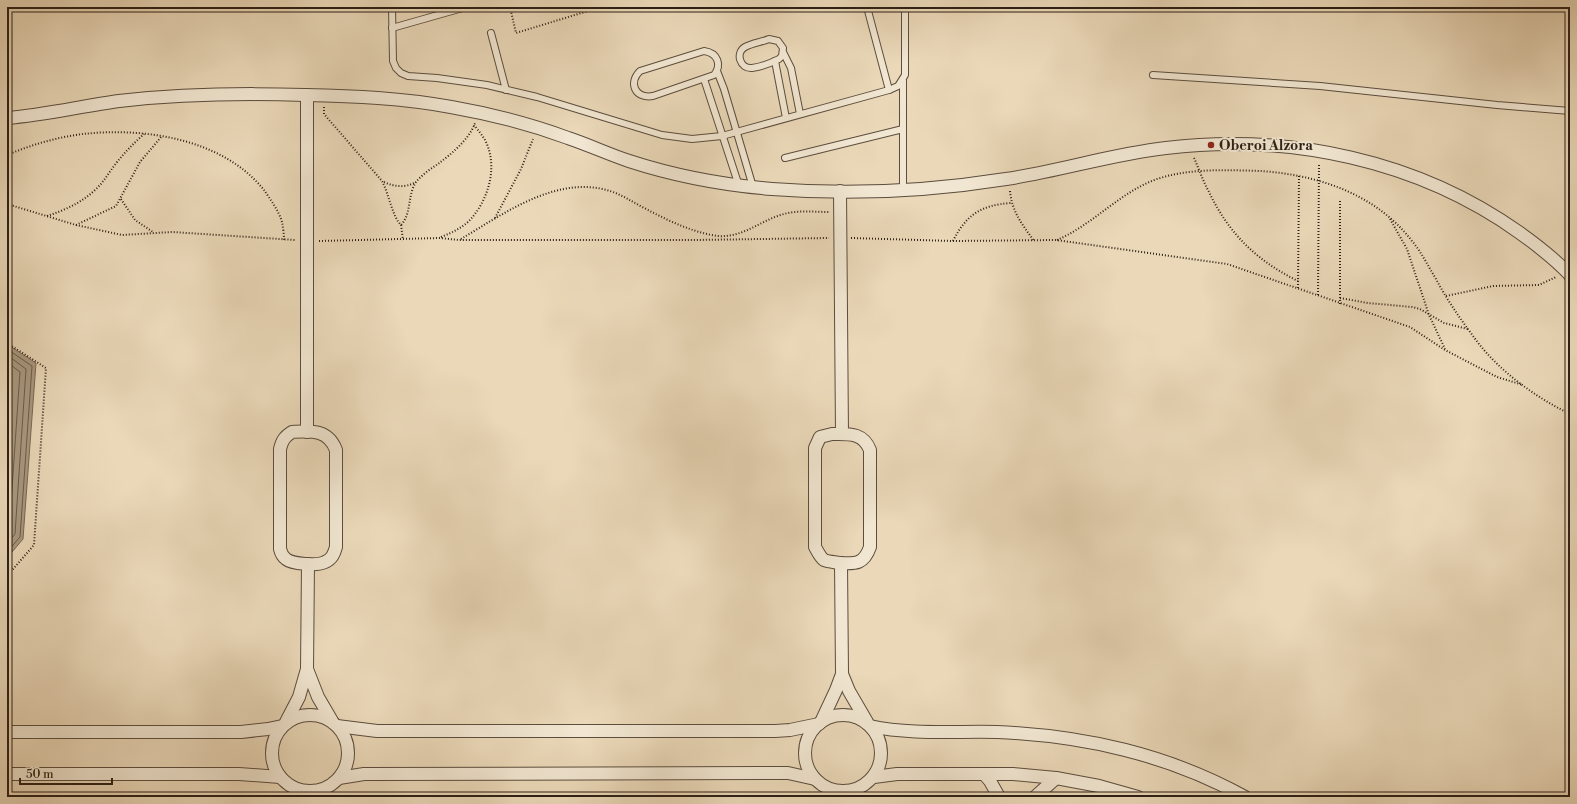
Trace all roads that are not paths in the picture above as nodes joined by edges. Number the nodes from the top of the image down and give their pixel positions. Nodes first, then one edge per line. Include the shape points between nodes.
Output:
1 (392, 7) edge
2 (466, 7) edge
3 (867, 7) edge
4 (904, 7) edge
5 (392, 28) junction
6 (491, 33) dead end
7 (783, 52) junction
8 (775, 61) junction
9 (717, 71) junction
10 (1153, 75) dead end
11 (704, 79) junction
12 (903, 81) junction
13 (506, 90) junction
14 (889, 90) junction
15 (307, 95) junction
16 (1570, 111) edge
17 (800, 114) junction
18 (7, 118) edge
19 (786, 118) junction
20 (903, 129) junction
21 (736, 132) junction
22 (722, 136) junction
23 (785, 158) dead end
24 (739, 186) junction
25 (753, 187) junction
26 (903, 189) junction
27 (840, 191) junction
28 (1568, 272) edge
29 (307, 432) junction
30 (842, 434) junction
31 (842, 563) junction
32 (308, 564) junction
33 (307, 670) junction
34 (842, 674) junction
35 (820, 723) junction
36 (284, 724) junction
37 (335, 724) junction
38 (869, 725) junction
39 (7, 732) edge
40 (7, 774) edge
41 (984, 774) junction
42 (874, 777) junction
43 (1056, 778) junction
44 (815, 779) junction
45 (284, 781) junction
46 (335, 781) junction
47 (294, 797) edge
48 (322, 797) edge
49 (999, 797) edge
50 (1035, 797) edge
51 (1138, 797) edge
52 (1245, 797) edge

1 - 5 lane
2 - 5 lane
3 - 14 lane
4 - 12 lane via 906,69
5 - 13 lane via 393,61 401,73
6 - 13 lane
7 - 8 lane
7 - 8 lane via 781,44 774,39 746,46 739,54 739,59 746,67 752,68
7 - 17 lane via 791,68
8 - 19 lane
9 - 11 lane
9 - 11 lane via 718,60 715,55 704,51 640,71 636,75 634,86 637,92 647,97
9 - 21 lane
10 - 16 lane via 1320,86
11 - 22 lane
12 - 14 lane
12 - 20 lane
13 - 22 lane via 662,135 692,139
14 - 17 lane
15 - 18 street via 232,93 164,97
15 - 24 street via 392,99 478,112 538,127 627,161 692,178
15 - 29 street
17 - 19 lane
19 - 21 lane
20 - 23 lane
20 - 26 lane
21 - 22 lane
21 - 25 lane
22 - 24 lane
24 - 25 street
25 - 27 street
26 - 27 street
26 - 28 street via 1008,179 1167,148 1255,144 1320,152 1397,170 1441,187 1503,221 1536,244
27 - 30 street
29 - 32 street via 322,433 328,437 336,450 336,547 325,563
29 - 32 street via 292,432 281,442 280,549 281,554 290,562
30 - 31 street via 826,434 820,438 815,448 815,547 823,559
30 - 31 street via 858,436 870,450 870,547 864,558 853,564
31 - 34 street
32 - 33 street
33 - 36 street via 299,697
33 - 37 street via 318,697
34 - 35 street
34 - 38 street
35 - 37 street via 775,731 377,731
35 - 38 street via 832,716 844,715 856,717
35 - 44 street via 809,736 805,750 807,765
36 - 37 street via 297,716 309,714 322,716
36 - 39 street via 241,732
36 - 45 street via 274,737 271,751 273,764
37 - 46 street via 345,738 348,751 346,765
38 - 42 street via 878,737 882,750 880,764
38 - 52 street via 895,730 1047,735 1097,743 1153,758 1194,773
40 - 45 street via 239,774
41 - 42 street via 897,774
41 - 43 street
41 - 49 street
42 - 44 street via 866,784 845,792 824,786
43 - 50 street
43 - 51 street
44 - 46 street via 788,773 364,774
45 - 46 street via 298,790 309,791 320,790
45 - 47 street
46 - 48 street

